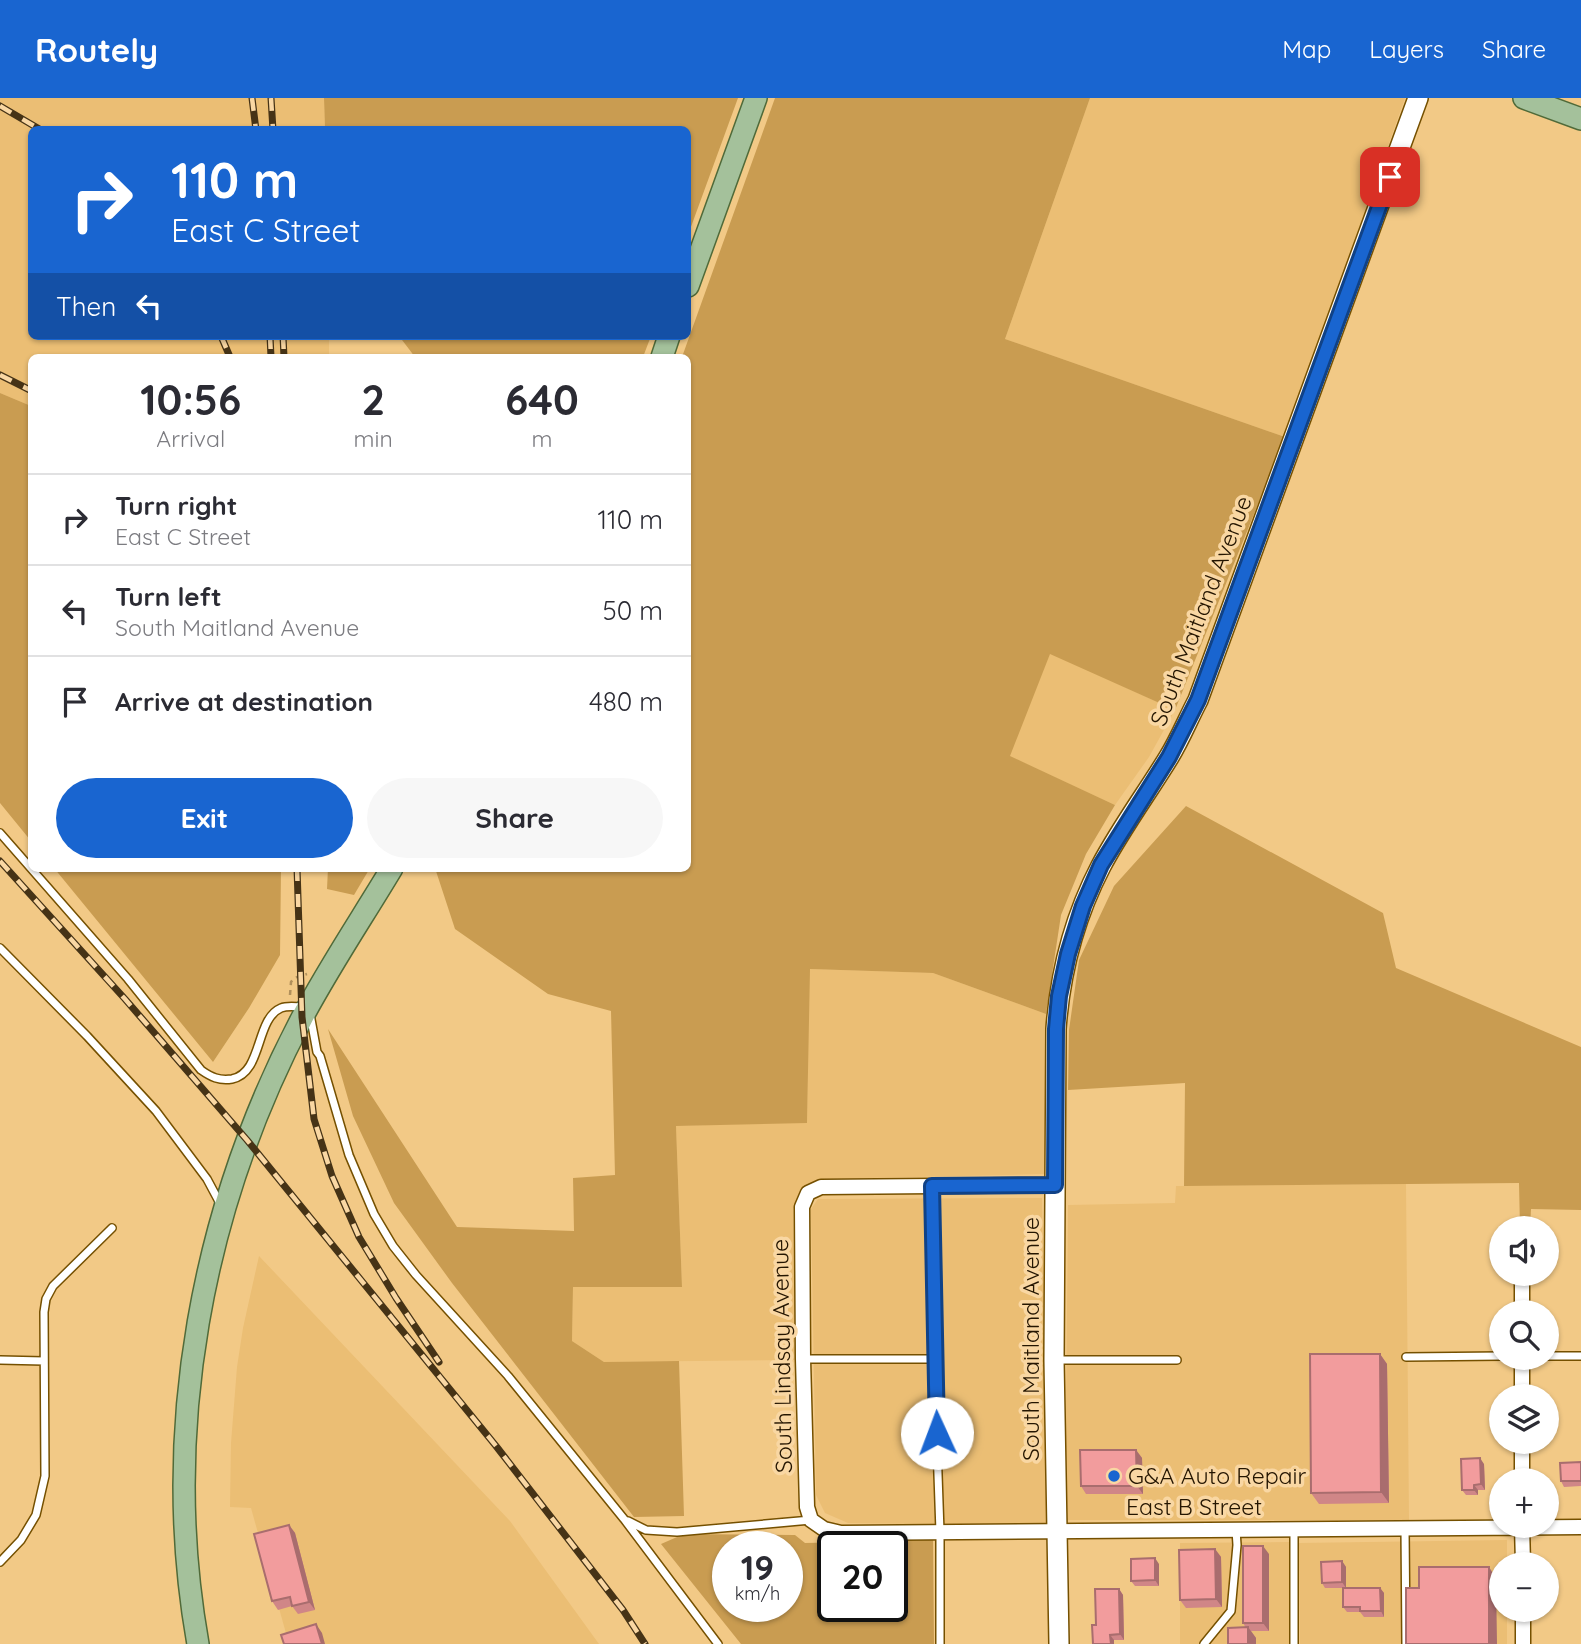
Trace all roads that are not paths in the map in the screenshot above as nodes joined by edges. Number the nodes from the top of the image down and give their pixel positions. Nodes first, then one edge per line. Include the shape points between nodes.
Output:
1 (756, 98) edge
2 (1418, 98) edge
3 (1524, 98) edge
4 (1581, 119) edge
5 (691, 278) edge
6 (0, 833) edge
7 (28, 865) edge
8 (34, 872) edge
9 (390, 872) edge
10 (0, 948) edge
11 (308, 1007) junction
12 (1055, 1185) junction
13 (932, 1186) junction
14 (224, 1211) junction
15 (112, 1228) dead end
16 (1489, 1356) edge
17 (1559, 1356) edge
18 (1581, 1356) edge
19 (1406, 1357) dead end
20 (803, 1359) junction
21 (934, 1359) junction
22 (0, 1360) edge
23 (1054, 1360) junction
24 (1177, 1360) dead end
25 (44, 1361) junction
26 (624, 1519) junction
27 (811, 1520) junction
28 (1489, 1527) edge
29 (1559, 1527) edge
30 (1581, 1527) edge
31 (1405, 1528) junction
32 (1294, 1529) junction
33 (1236, 1530) junction
34 (1057, 1531) junction
35 (940, 1532) junction
36 (0, 1562) edge
37 (1522, 1622) edge
38 (198, 1644) edge
39 (718, 1644) edge
40 (940, 1644) edge
41 (1059, 1644) edge
42 (1204, 1644) edge
43 (1294, 1644) edge
44 (1406, 1644) edge
45 (1523, 1644) edge

1 - 5 main road
2 - 12 street, South Maitland Avenue via 1198,700 1169,757 1101,865 1083,906 1057,1010
3 - 4 main road
6 - 7 lane
8 - 11 lane via 212,1078 236,1079 247,1071 275,1012
9 - 11 main road
10 - 14 lane via 156,1111 207,1179
11 - 14 main road via 263,1099
11 - 26 lane via 349,1155 393,1246 508,1376
12 - 13 street
12 - 23 street, South Maitland Avenue
13 - 20 street, South Lindsay Avenue via 821,1187 808,1193 802,1207
13 - 21 lane
14 - 38 main road via 198,1324 187,1430 185,1513
15 - 25 lane via 46,1298
16 - 19 lane
17 - 18 lane
20 - 21 lane
20 - 27 street, South Lindsay Avenue
21 - 35 lane
22 - 25 lane
23 - 24 lane
23 - 34 street, South Maitland Avenue
25 - 36 lane via 45,1476 36,1515
26 - 27 lane via 646,1530 677,1532
26 - 39 lane
27 - 35 street, East B Street via 841,1533
28 - 31 street, East B Street
29 - 30 street, East B Street
31 - 32 street, East B Street
31 - 44 lane
32 - 33 street, East B Street
32 - 43 lane
33 - 34 street, East B Street
33 - 42 lane via 1231,1611
34 - 35 street, East B Street
34 - 41 street, South Maitland Avenue
35 - 40 lane
37 - 45 street

